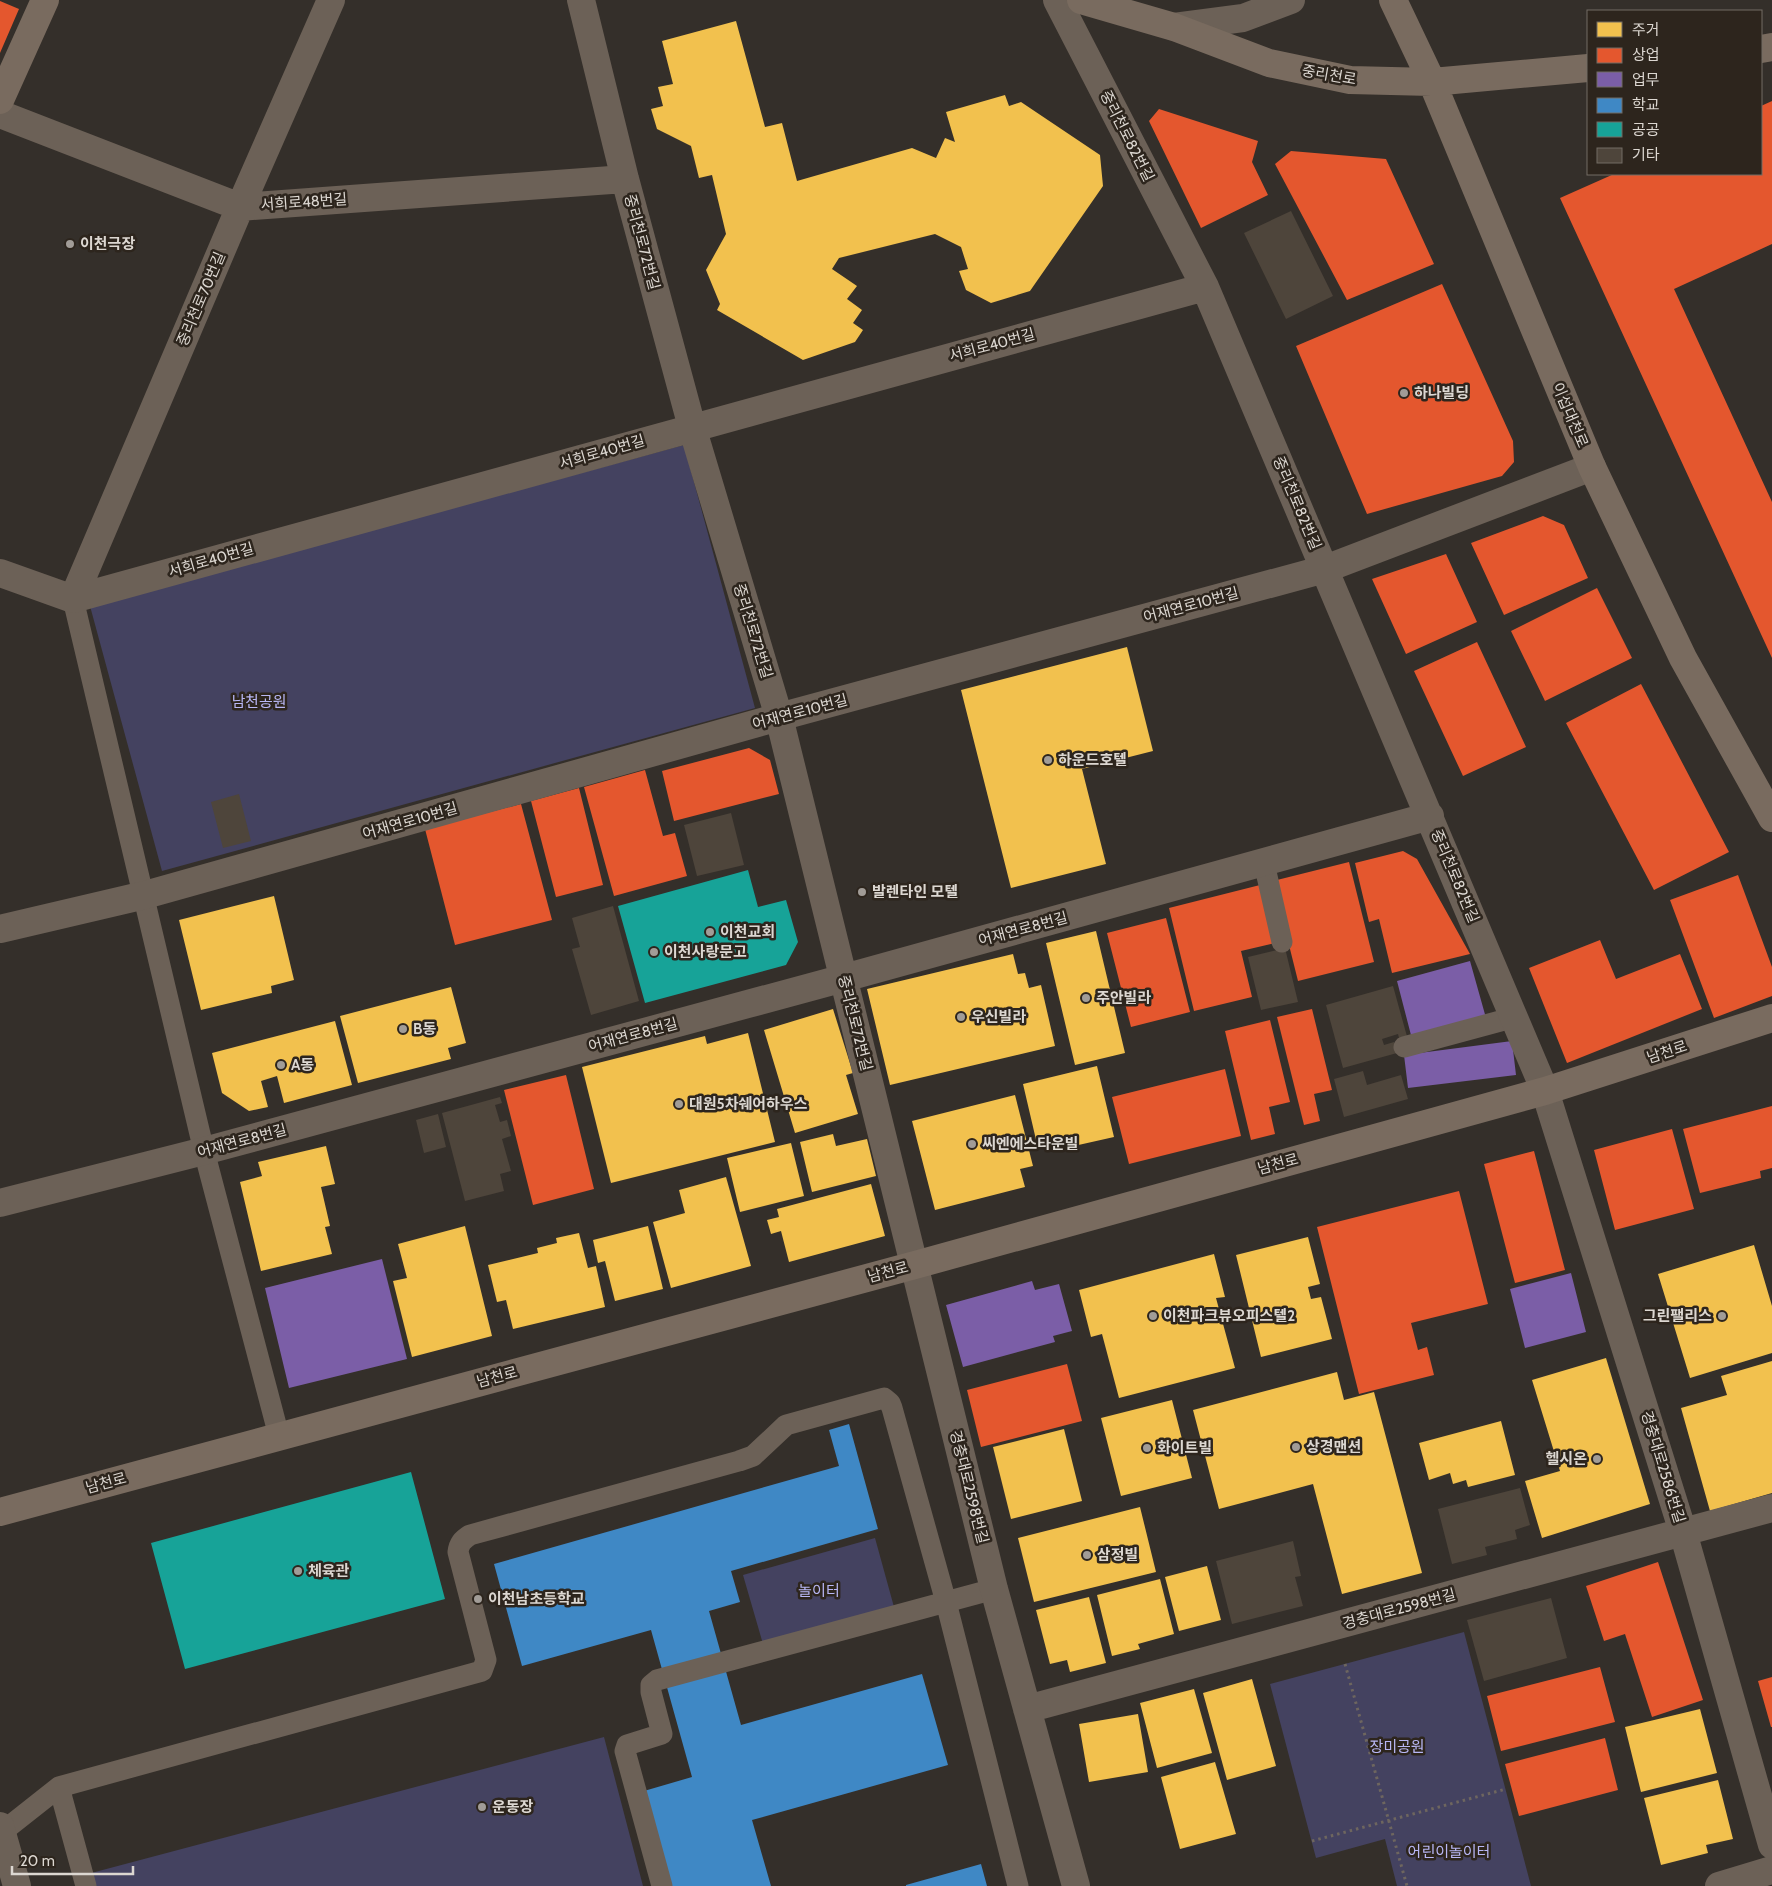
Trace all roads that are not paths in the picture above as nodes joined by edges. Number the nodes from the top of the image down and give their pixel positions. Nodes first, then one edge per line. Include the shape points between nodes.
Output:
1 (45, 0) edge
2 (332, 0) edge
3 (581, 0) edge
4 (1057, 0) edge
5 (1081, 0) edge
6 (1292, 0) edge
7 (1392, 0) edge
8 (1174, 27) junction
9 (1587, 68) edge
10 (1432, 82) junction
11 (0, 100) edge
12 (0, 114) edge
13 (625, 178) junction
14 (240, 207) junction
15 (1205, 287) junction
16 (692, 427) junction
17 (1592, 467) junction
18 (1325, 569) junction
19 (0, 573) edge
20 (73, 599) junction
21 (779, 718) junction
22 (1430, 816) junction
23 (1772, 818) edge
24 (1264, 863) junction
25 (145, 895) junction
26 (0, 929) edge
27 (1282, 942) dead end
28 (844, 978) junction
29 (1515, 1017) junction
30 (1772, 1018) edge
31 (1404, 1047) dead end
32 (1545, 1091) junction
33 (204, 1151) junction
34 (0, 1203) edge
35 (915, 1265) junction
36 (279, 1436) junction
37 (1772, 1508) edge
38 (0, 1512) edge
39 (1683, 1532) junction
40 (994, 1589) junction
41 (946, 1602) junction
42 (1027, 1709) junction
43 (59, 1787) junction
44 (1, 1830) edge
45 (1772, 1845) edge
46 (1760, 1877) edge
47 (17, 1886) edge
48 (86, 1886) edge
49 (662, 1886) edge
50 (1018, 1886) edge
51 (1076, 1886) edge
52 (1719, 1886) edge

1 - 11 street
2 - 14 street, 중리천로70번길
3 - 13 street, 중리천로72번길
4 - 15 street, 중리천로82번길
5 - 8 street, 중리천로
6 - 8 street via 1243,18
7 - 10 street, 이섭대천로
8 - 10 street, 중리천로 via 1269,63 1350,80
9 - 10 street, 중리천로
10 - 17 street, 이섭대천로
12 - 14 street, 서희로48번길
13 - 14 street, 서희로48번길
13 - 16 street, 중리천로72번길
14 - 20 street, 중리천로70번길
15 - 16 street, 서희로40번길
15 - 18 street, 중리천로82번길
16 - 20 street, 서희로40번길
16 - 21 street, 중리천로72번길
17 - 18 street, 어재연로10번길
17 - 23 street, 이섭대천로 via 1682,658
18 - 21 street, 어재연로10번길
18 - 22 street, 중리천로82번길
19 - 20 street
20 - 25 lane
21 - 25 street, 어재연로10번길
21 - 28 street, 중리천로72번길
22 - 24 street, 어재연로8번길
22 - 29 street, 중리천로82번길
24 - 27 lane
24 - 28 street, 어재연로8번길
25 - 26 street, 어재연로10번길
25 - 33 lane
28 - 33 street, 어재연로8번길
28 - 35 street, 중리천로72번길
29 - 31 lane
29 - 32 street, 중리천로82번길
30 - 32 street, 남천로
32 - 35 street, 남천로
32 - 39 street, 경충대로2586번길
33 - 34 street, 어재연로8번길
33 - 36 lane
35 - 36 street, 남천로
35 - 40 street, 경충대로2598번길
36 - 38 street, 남천로
37 - 39 street, 경충대로2598번길
39 - 42 street, 경충대로2598번길
39 - 45 street, 경충대로2586번길
40 - 41 lane
40 - 42 street, 경충대로2598번길
41 - 43 lane via 892,1408 888,1400 878,1398 786,1425 763,1448 746,1458 464,1539 458,1552 486,1660 482,1671
41 - 49 lane via 657,1680 651,1685 662,1734 627,1745 625,1751
41 - 50 lane
42 - 51 street, 경충대로2598번길
43 - 44 lane
43 - 48 lane
44 - 47 street
46 - 52 street

